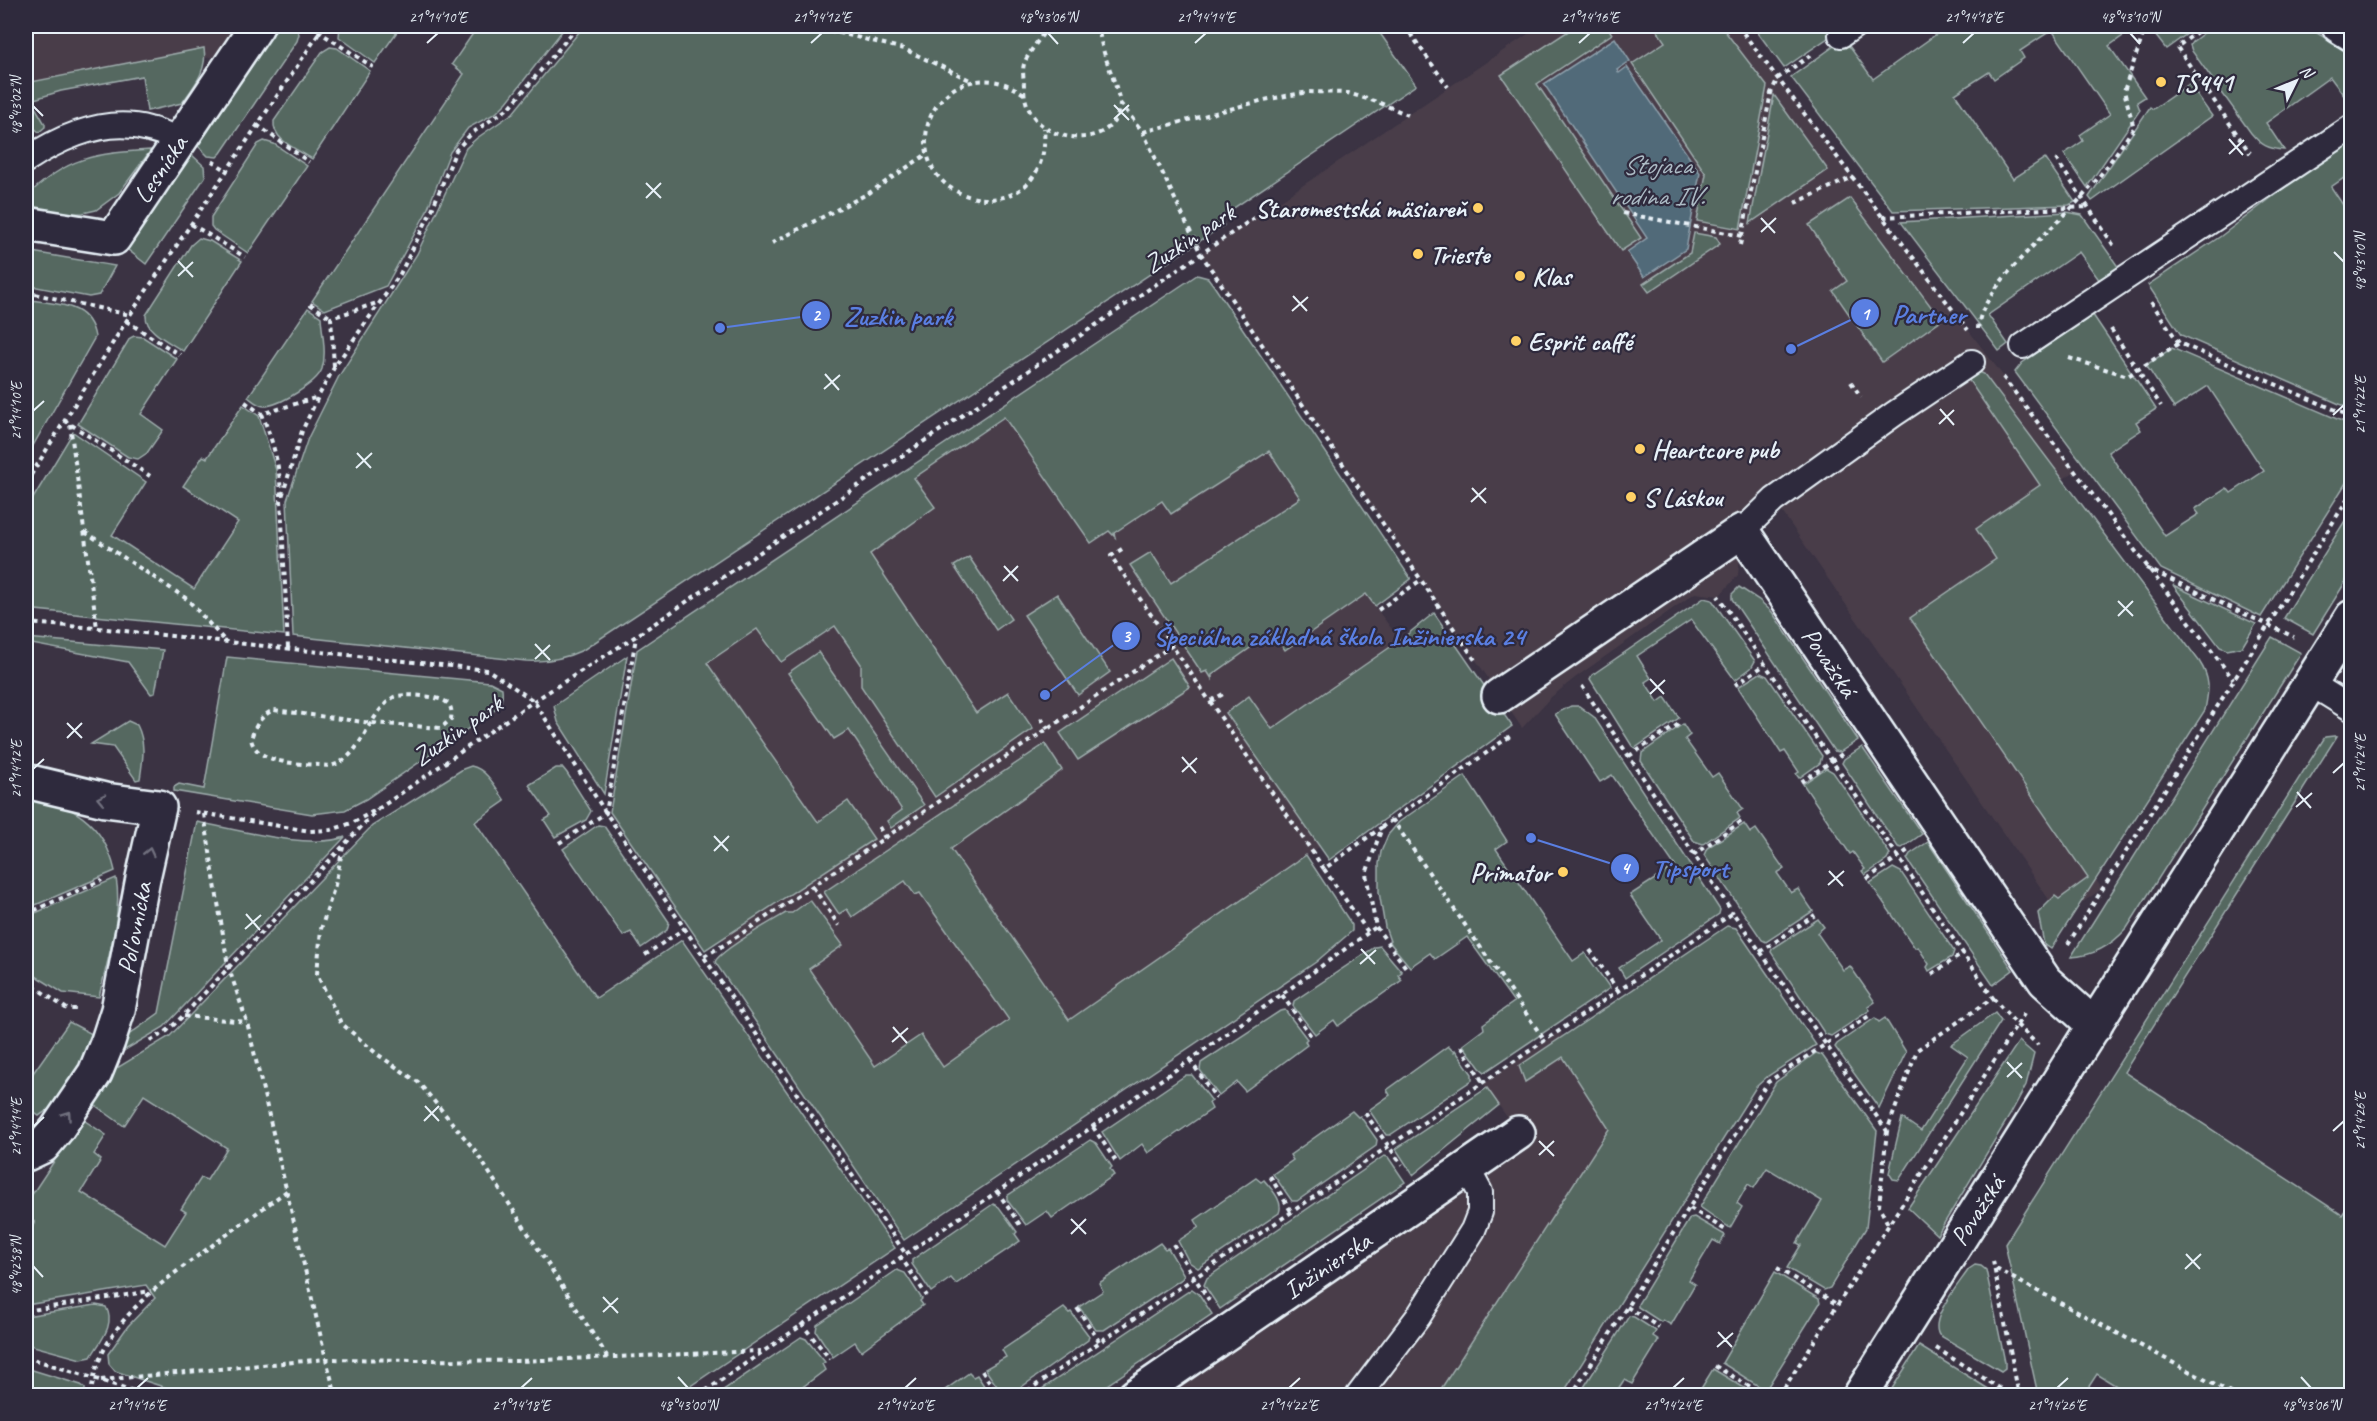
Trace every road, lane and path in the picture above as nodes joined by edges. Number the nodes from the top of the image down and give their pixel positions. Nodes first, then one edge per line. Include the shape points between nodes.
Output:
1 (257, 26) edge
2 (310, 26) edge
3 (324, 26) edge
4 (578, 26) edge
5 (812, 26) edge
6 (1048, 26) edge
7 (1099, 26) edge
8 (1405, 26) edge
9 (2146, 26) edge
10 (2205, 26) edge
11 (2338, 26) edge
12 (1847, 30) edge
13 (320, 32) junction
14 (2352, 34) edge
15 (373, 66) dead end
16 (972, 81) junction
17 (1448, 87) dead end
18 (1024, 94) junction
19 (1120, 103) junction
20 (1408, 114) dead end
21 (257, 126) junction
22 (2352, 127) edge
23 (1044, 128) junction
24 (1143, 132) junction
25 (180, 140) junction
26 (927, 154) junction
27 (2056, 159) dead end
28 (26, 160) edge
29 (309, 162) dead end
30 (2064, 170) dead end
31 (1853, 177) dead end
32 (2268, 181) junction
33 (1795, 203) dead end
34 (2088, 207) dead end
35 (2071, 208) junction
36 (1623, 213) dead end
37 (1883, 217) dead end
38 (1254, 218) dead end
39 (26, 224) edge
40 (190, 224) junction
41 (1742, 236) junction
42 (772, 243) dead end
43 (1740, 245) dead end
44 (1201, 254) junction
45 (246, 257) dead end
46 (26, 292) edge
47 (2093, 301) junction
48 (381, 302) junction
49 (310, 304) dead end
50 (130, 315) junction
51 (331, 318) junction
52 (126, 321) junction
53 (1978, 333) dead end
54 (2023, 346) joint
55 (180, 355) dead end
56 (1972, 362) dead end
57 (334, 366) junction
58 (2137, 369) junction
59 (318, 397) junction
60 (245, 402) dead end
61 (2162, 406) dead end
62 (262, 414) junction
63 (2352, 417) edge
64 (64, 420) junction
65 (70, 424) junction
66 (150, 476) dead end
67 (26, 483) edge
68 (281, 500) junction
69 (84, 531) junction
70 (1742, 531) junction
71 (1122, 549) dead end
72 (2146, 567) dead end
73 (1421, 580) junction
74 (1712, 595) dead end
75 (1378, 610) dead end
76 (2352, 617) edge
77 (26, 624) edge
78 (97, 628) junction
79 (636, 636) junction
80 (226, 642) junction
81 (1173, 645) junction
82 (288, 648) junction
83 (2329, 653) junction
84 (1766, 664) junction
85 (1576, 677) dead end
86 (2310, 682) junction
87 (1735, 685) dead end
88 (1223, 694) dead end
89 (1499, 696) junction
90 (534, 701) junction
91 (1211, 702) junction
92 (2352, 709) edge
93 (1041, 718) dead end
94 (1682, 722) dead end
95 (371, 723) junction
96 (1048, 729) junction
97 (1629, 756) junction
98 (1832, 760) junction
99 (26, 781) edge
100 (1801, 782) dead end
101 (159, 807) junction
102 (381, 807) junction
103 (606, 813) junction
104 (204, 814) junction
105 (1392, 819) junction
106 (1742, 821) dead end
107 (879, 827) dead end
108 (1382, 827) junction
109 (885, 838) junction
110 (559, 843) dead end
111 (343, 847) junction
112 (1693, 855) junction
113 (1899, 858) junction
114 (147, 861) junction
115 (1324, 869) junction
116 (1867, 879) dead end
117 (813, 887) junction
118 (1733, 913) junction
119 (26, 914) edge
120 (1815, 915) dead end
121 (839, 926) dead end
122 (1376, 927) junction
123 (685, 928) junction
124 (1368, 932) junction
125 (1590, 950) dead end
126 (1760, 952) junction
127 (1964, 953) junction
128 (645, 954) dead end
129 (704, 956) junction
130 (228, 966) junction
131 (1407, 969) dead end
132 (1932, 974) dead end
133 (26, 981) edge
134 (1618, 991) junction
135 (1282, 995) junction
136 (118, 1010) junction
137 (1872, 1014) dead end
138 (183, 1016) junction
139 (247, 1022) junction
140 (2095, 1026) junction
141 (1311, 1036) dead end
142 (1545, 1041) junction
143 (147, 1043) dead end
144 (1826, 1045) junction
145 (1461, 1046) dead end
146 (1190, 1060) junction
147 (1484, 1084) junction
148 (1216, 1098) dead end
149 (1365, 1113) dead end
150 (1093, 1127) junction
151 (1887, 1131) junction
152 (1518, 1133) dead end
153 (1388, 1145) junction
154 (26, 1154) edge
155 (1117, 1163) dead end
156 (1467, 1168) junction
157 (1270, 1176) dead end
158 (288, 1190) junction
159 (997, 1191) junction
160 (1424, 1198) junction
161 (1689, 1208) junction
162 (1292, 1212) junction
163 (1889, 1226) dead end
164 (1022, 1228) dead end
165 (1727, 1231) dead end
166 (1173, 1244) dead end
167 (1989, 1251) dead end
168 (902, 1255) junction
169 (1777, 1268) dead end
170 (1995, 1269) junction
171 (1194, 1278) junction
172 (151, 1291) junction
173 (927, 1296) dead end
174 (1838, 1305) dead end
175 (1627, 1307) junction
176 (1077, 1308) dead end
177 (26, 1311) edge
178 (801, 1323) junction
179 (1659, 1327) dead end
180 (1903, 1327) junction
181 (1230, 1330) junction
182 (1099, 1341) junction
183 (762, 1351) junction
184 (26, 1357) edge
185 (607, 1357) junction
186 (326, 1359) junction
187 (830, 1359) dead end
188 (1715, 1366) dead end
189 (982, 1371) dead end
190 (92, 1378) junction
191 (101, 1380) junction
192 (708, 1389) junction
193 (91, 1395) edge
194 (150, 1395) edge
195 (336, 1395) edge
196 (699, 1395) edge
197 (713, 1395) edge
198 (998, 1395) edge
199 (1020, 1395) edge
200 (1135, 1395) edge
201 (1358, 1395) edge
202 (1571, 1395) edge
203 (1766, 1395) edge
204 (1860, 1395) edge
205 (2012, 1395) edge
206 (2019, 1395) edge
207 (2236, 1395) edge

1 - 25 street, Lesnícka
2 - 13 path
3 - 13 path
4 - 48 path via 510,107 472,133 456,150 416,244
5 - 16 path via 904,49
6 - 18 path via 1024,65
7 - 19 path
8 - 17 path
9 - 35 path via 2124,92 2134,128
10 - 32 path via 2177,47
11 - 14 street
12 - 41 path via 1778,78 1771,93
13 - 15 path
13 - 21 path
16 - 18 path via 1010,84
16 - 26 path via 955,88 930,116
18 - 23 path via 1030,113
19 - 23 path via 1116,117 1105,129 1090,136 1074,138
19 - 24 path
20 - 24 path via 1348,93 1308,93 1264,100
21 - 29 path
21 - 40 path
22 - 32 lane
23 - 26 path via 1046,147 1040,167 1027,184 1010,195 990,200 969,198 950,188 936,173
24 - 44 path
25 - 28 lane via 147,128 98,127 47,146
25 - 39 street, Lesnícka via 114,238
26 - 42 path via 869,193
27 - 30 path
31 - 33 path
32 - 47 lane
34 - 35 path
35 - 37 path
35 - 53 path via 2028,249 2006,278 1986,305
36 - 41 path
38 - 44 path, Zuzkin park
40 - 45 path
40 - 50 path
41 - 43 path
44 - 73 path
44 - 79 path, Zuzkin park
46 - 50 path
47 - 54 lane
47 - 58 path
48 - 51 path
48 - 57 path
49 - 51 path
50 - 52 path
51 - 57 path
52 - 55 path
52 - 64 path
54 - 58 path via 2128,376
56 - 70 lane via 1774,500
57 - 59 path
58 - 61 path
58 - 63 path via 2179,343
59 - 62 path
59 - 68 path via 302,431
60 - 62 path
62 - 68 path via 280,469
64 - 65 path
64 - 67 path
65 - 66 path
65 - 69 path
68 - 82 path
69 - 78 path
69 - 80 path via 187,599
70 - 89 street
70 - 140 street, Považská via 2045,981
71 - 81 path via 1111,556
72 - 83 path
73 - 75 path
73 - 89 path
74 - 84 path via 1719,596
76 - 83 street, Považská
77 - 78 path
78 - 80 path
79 - 90 path, Zuzkin park
79 - 103 path
80 - 82 path
81 - 91 path
81 - 96 path
82 - 90 path via 488,670
83 - 86 street, Považská
84 - 87 path
84 - 98 path
85 - 97 path
86 - 92 lane
86 - 140 street, Považská
88 - 91 path
89 - 105 path via 1522,728
90 - 102 path, Zuzkin park
90 - 103 path
91 - 115 path
93 - 96 path
94 - 97 path
95 - 95 path via 441,728 452,713 441,699 405,695 392,698
95 - 95 path via 353,752 340,764 330,766 264,757 251,739 258,723 274,711
96 - 109 path
97 - 112 path
98 - 100 path
98 - 113 path
101 -> 99 street via 105,800
101 - 104 path, Zuzkin park
114 -> 101 street, Poľovnícka
102 - 104 path, Zuzkin park via 352,823 310,831
102 - 111 path
103 - 110 path
103 - 123 path
104 - 130 path
105 - 108 path
105 - 142 path
106 - 112 path
107 - 109 path
108 - 115 path
108 - 122 path via 1366,874
109 - 117 path
111 - 130 path
111 - 185 path via 321,929 317,974 341,1023 418,1082 474,1149
112 - 118 path
113 - 116 path
113 - 127 path
114 - 119 path
114 - 136 street, Poľovnícka
115 - 124 path
117 - 121 path
117 - 129 path
118 - 126 path
118 - 134 path
120 - 126 path
122 - 124 path
122 - 131 path
123 - 128 path
123 - 129 path
124 - 135 path
125 - 134 path
126 - 144 path
127 - 132 path
127 - 151 path via 1993,998 1917,1050
129 - 168 path
130 - 138 path
130 - 139 path
133 - 136 path via 68,1009
134 - 142 path
135 - 141 path
135 - 146 path
154 -> 136 street, Poľovnícka via 43,1146 95,1073
137 - 144 path
138 - 139 path
138 - 143 path
139 - 158 path
140 - 180 street, Považská
142 - 147 path
144 - 151 path
144 - 161 path via 1768,1082
145 - 147 path
146 - 148 path
146 - 150 path
147 - 153 path
149 - 153 path
150 - 155 path
150 - 159 path
151 - 163 path via 1879,1206
152 - 156 street, Inžinierska
153 - 160 path
153 - 162 path
156 - 160 street, Inžinierska
156 - 201 lane via 1480,1192 1480,1212 1473,1230 1418,1317
157 - 162 path
158 - 172 path
158 - 186 path
159 - 164 path
159 - 168 path
160 - 181 street, Inžinierska
161 - 165 path
161 - 175 path
162 - 171 path
166 - 171 path
167 - 170 path
168 - 173 path
168 - 178 path
169 - 174 path
170 - 206 path
170 - 207 path
171 - 181 path
171 - 182 path
172 - 177 path
172 - 190 path via 116,1329
175 - 179 path
175 - 202 path
176 - 182 path
178 - 183 path
178 - 187 path
180 - 204 street, Považská
180 - 205 path
181 - 200 street, Inžinierska
182 - 199 path
183 - 185 path
183 - 192 path
184 - 190 path
185 - 186 path via 519,1361
186 - 191 path
186 - 195 path
188 - 203 path
189 - 198 path
190 - 191 path
190 - 193 path
191 - 194 path
192 - 196 path
192 - 197 path

